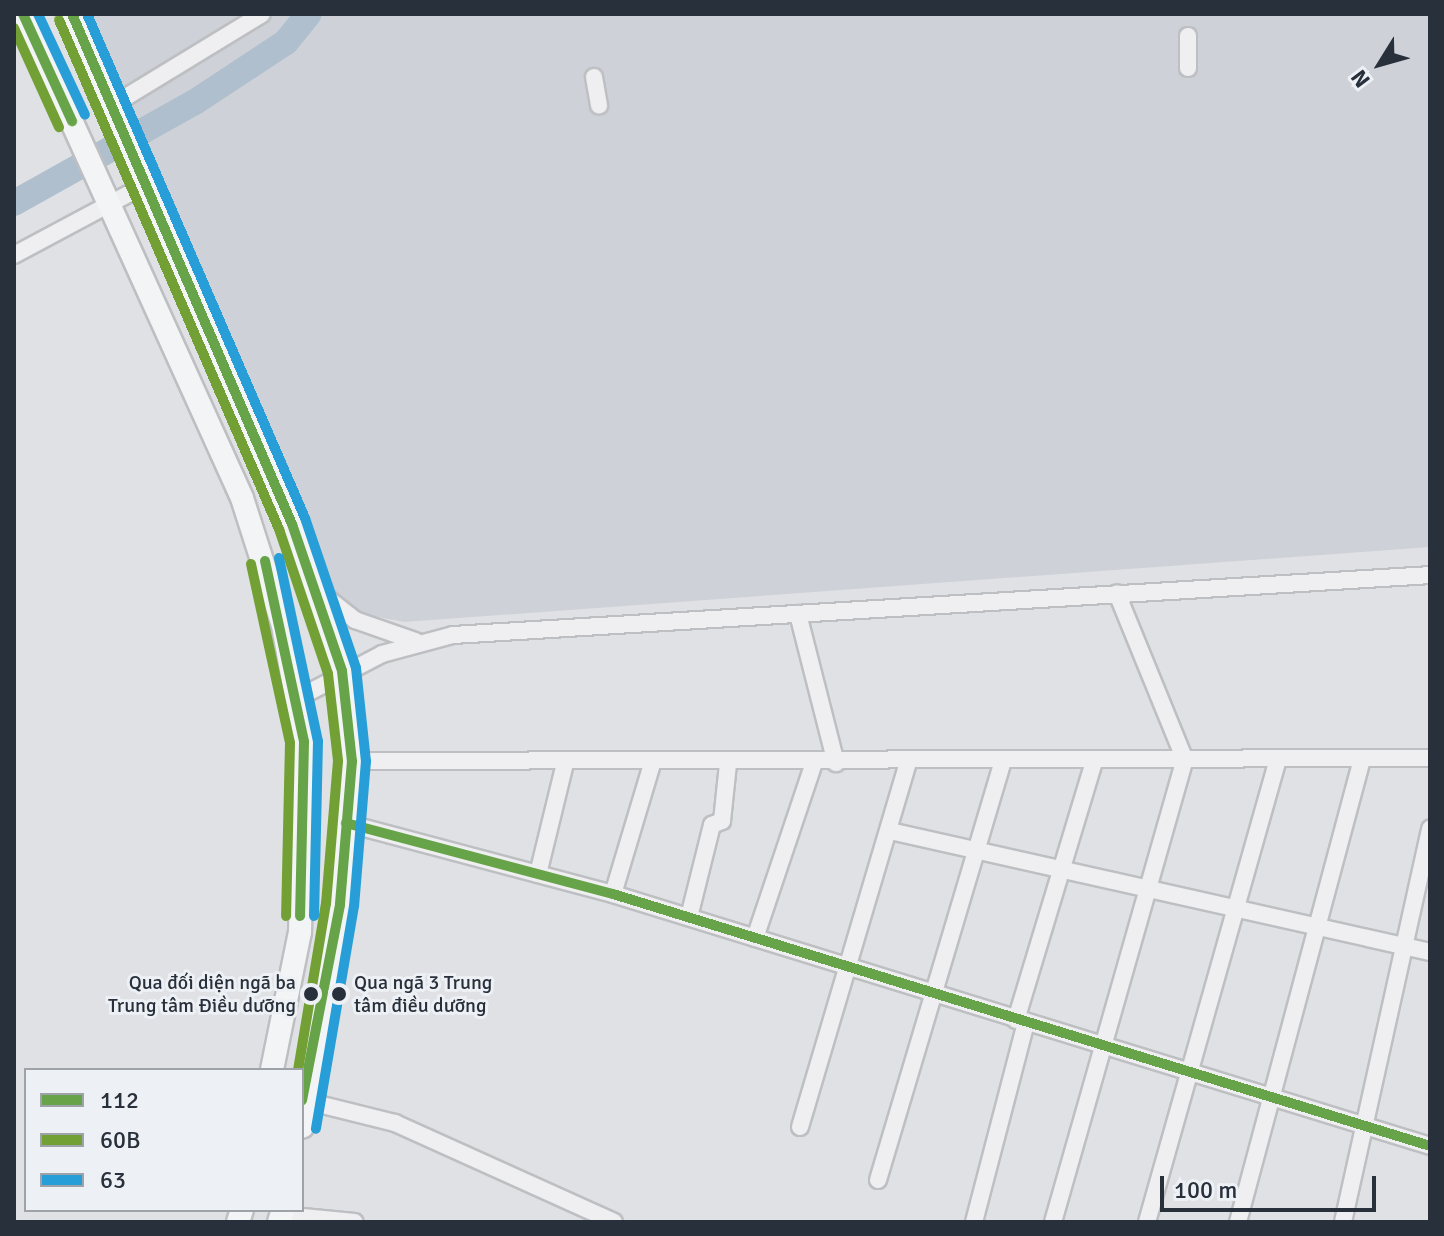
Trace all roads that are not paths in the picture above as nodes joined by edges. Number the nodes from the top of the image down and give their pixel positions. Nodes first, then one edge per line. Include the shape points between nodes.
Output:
1 (23, 14) edge
2 (58, 14) edge
3 (72, 14) edge
4 (262, 14) edge
5 (1188, 36) dead end
6 (82, 51) junction
7 (1188, 68) dead end
8 (594, 77) dead end
9 (599, 106) dead end
10 (111, 116) junction
11 (143, 186) junction
12 (109, 202) junction
13 (14, 255) edge
14 (1430, 575) edge
15 (313, 586) junction
16 (1117, 593) junction
17 (798, 614) junction
18 (415, 641) junction
19 (342, 671) junction
20 (298, 698) junction
21 (1430, 758) edge
22 (1278, 759) junction
23 (1362, 759) junction
24 (1185, 760) junction
25 (352, 761) junction
26 (1003, 761) junction
27 (1094, 761) junction
28 (908, 762) junction
29 (565, 763) junction
30 (814, 763) junction
31 (836, 763) junction
32 (652, 764) junction
33 (728, 764) junction
34 (346, 823) junction
35 (1430, 828) edge
36 (890, 831) junction
37 (975, 853) junction
38 (1062, 871) junction
39 (538, 874) junction
40 (1151, 885) junction
41 (613, 894) junction
42 (1235, 904) junction
43 (689, 917) junction
44 (1316, 924) junction
45 (755, 938) junction
46 (1404, 948) junction
47 (1430, 952) edge
48 (853, 968) junction
49 (930, 992) junction
50 (1021, 1021) junction
51 (1104, 1047) junction
52 (272, 1068) edge
53 (1187, 1073) junction
54 (305, 1100) edge
55 (1272, 1100) junction
56 (800, 1127) dead end
57 (1365, 1129) junction
58 (1430, 1146) edge
59 (878, 1180) dead end
60 (281, 1216) edge
61 (355, 1222) edge
62 (614, 1222) edge
63 (974, 1222) edge
64 (1053, 1222) edge
65 (1147, 1222) edge
66 (1238, 1222) edge
67 (1343, 1222) edge

1 - 12 main road
2 - 6 main road
3 - 6 main road
4 - 10 street
5 - 7 street
6 - 10 main road
8 - 9 street
10 - 11 main road
11 - 12 street
11 - 15 main road
12 - 13 street
12 - 20 main road via 242,498 273,587
14 - 16 street
15 - 18 street via 355,620
15 - 19 main road
16 - 17 street
16 - 24 street
17 - 18 street
17 - 31 street
18 - 19 street
19 - 20 street
19 - 25 main road
20 - 52 main road via 300,932
21 - 23 street
22 - 23 street
22 - 24 street
22 - 42 street
23 - 44 street
24 - 27 street
24 - 40 street
25 - 29 street
25 - 34 main road
26 - 27 street
26 - 28 street
26 - 37 street
27 - 38 street
28 - 31 street
28 - 36 street
29 - 32 street
29 - 39 street
30 - 31 street
30 - 33 street
30 - 45 street
32 - 33 street
32 - 41 street
33 - 43 street via 722,821 712,825
34 - 39 street
34 - 54 main road via 328,995
35 - 46 street
36 - 37 street
36 - 48 street
37 - 38 street
37 - 49 street
38 - 40 street
38 - 50 street
39 - 41 street
40 - 42 street
40 - 51 street
41 - 43 street
42 - 44 street
42 - 53 street
43 - 45 street
44 - 46 street
44 - 55 street
45 - 48 street
46 - 47 street
46 - 57 street
48 - 49 street
48 - 56 street
49 - 50 street
49 - 59 street
50 - 51 street
50 - 63 street
51 - 53 street
51 - 64 street
53 - 55 street
53 - 65 street
54 - 62 street via 395,1123
55 - 57 street
55 - 66 street
57 - 58 street
57 - 67 street
60 - 61 street

